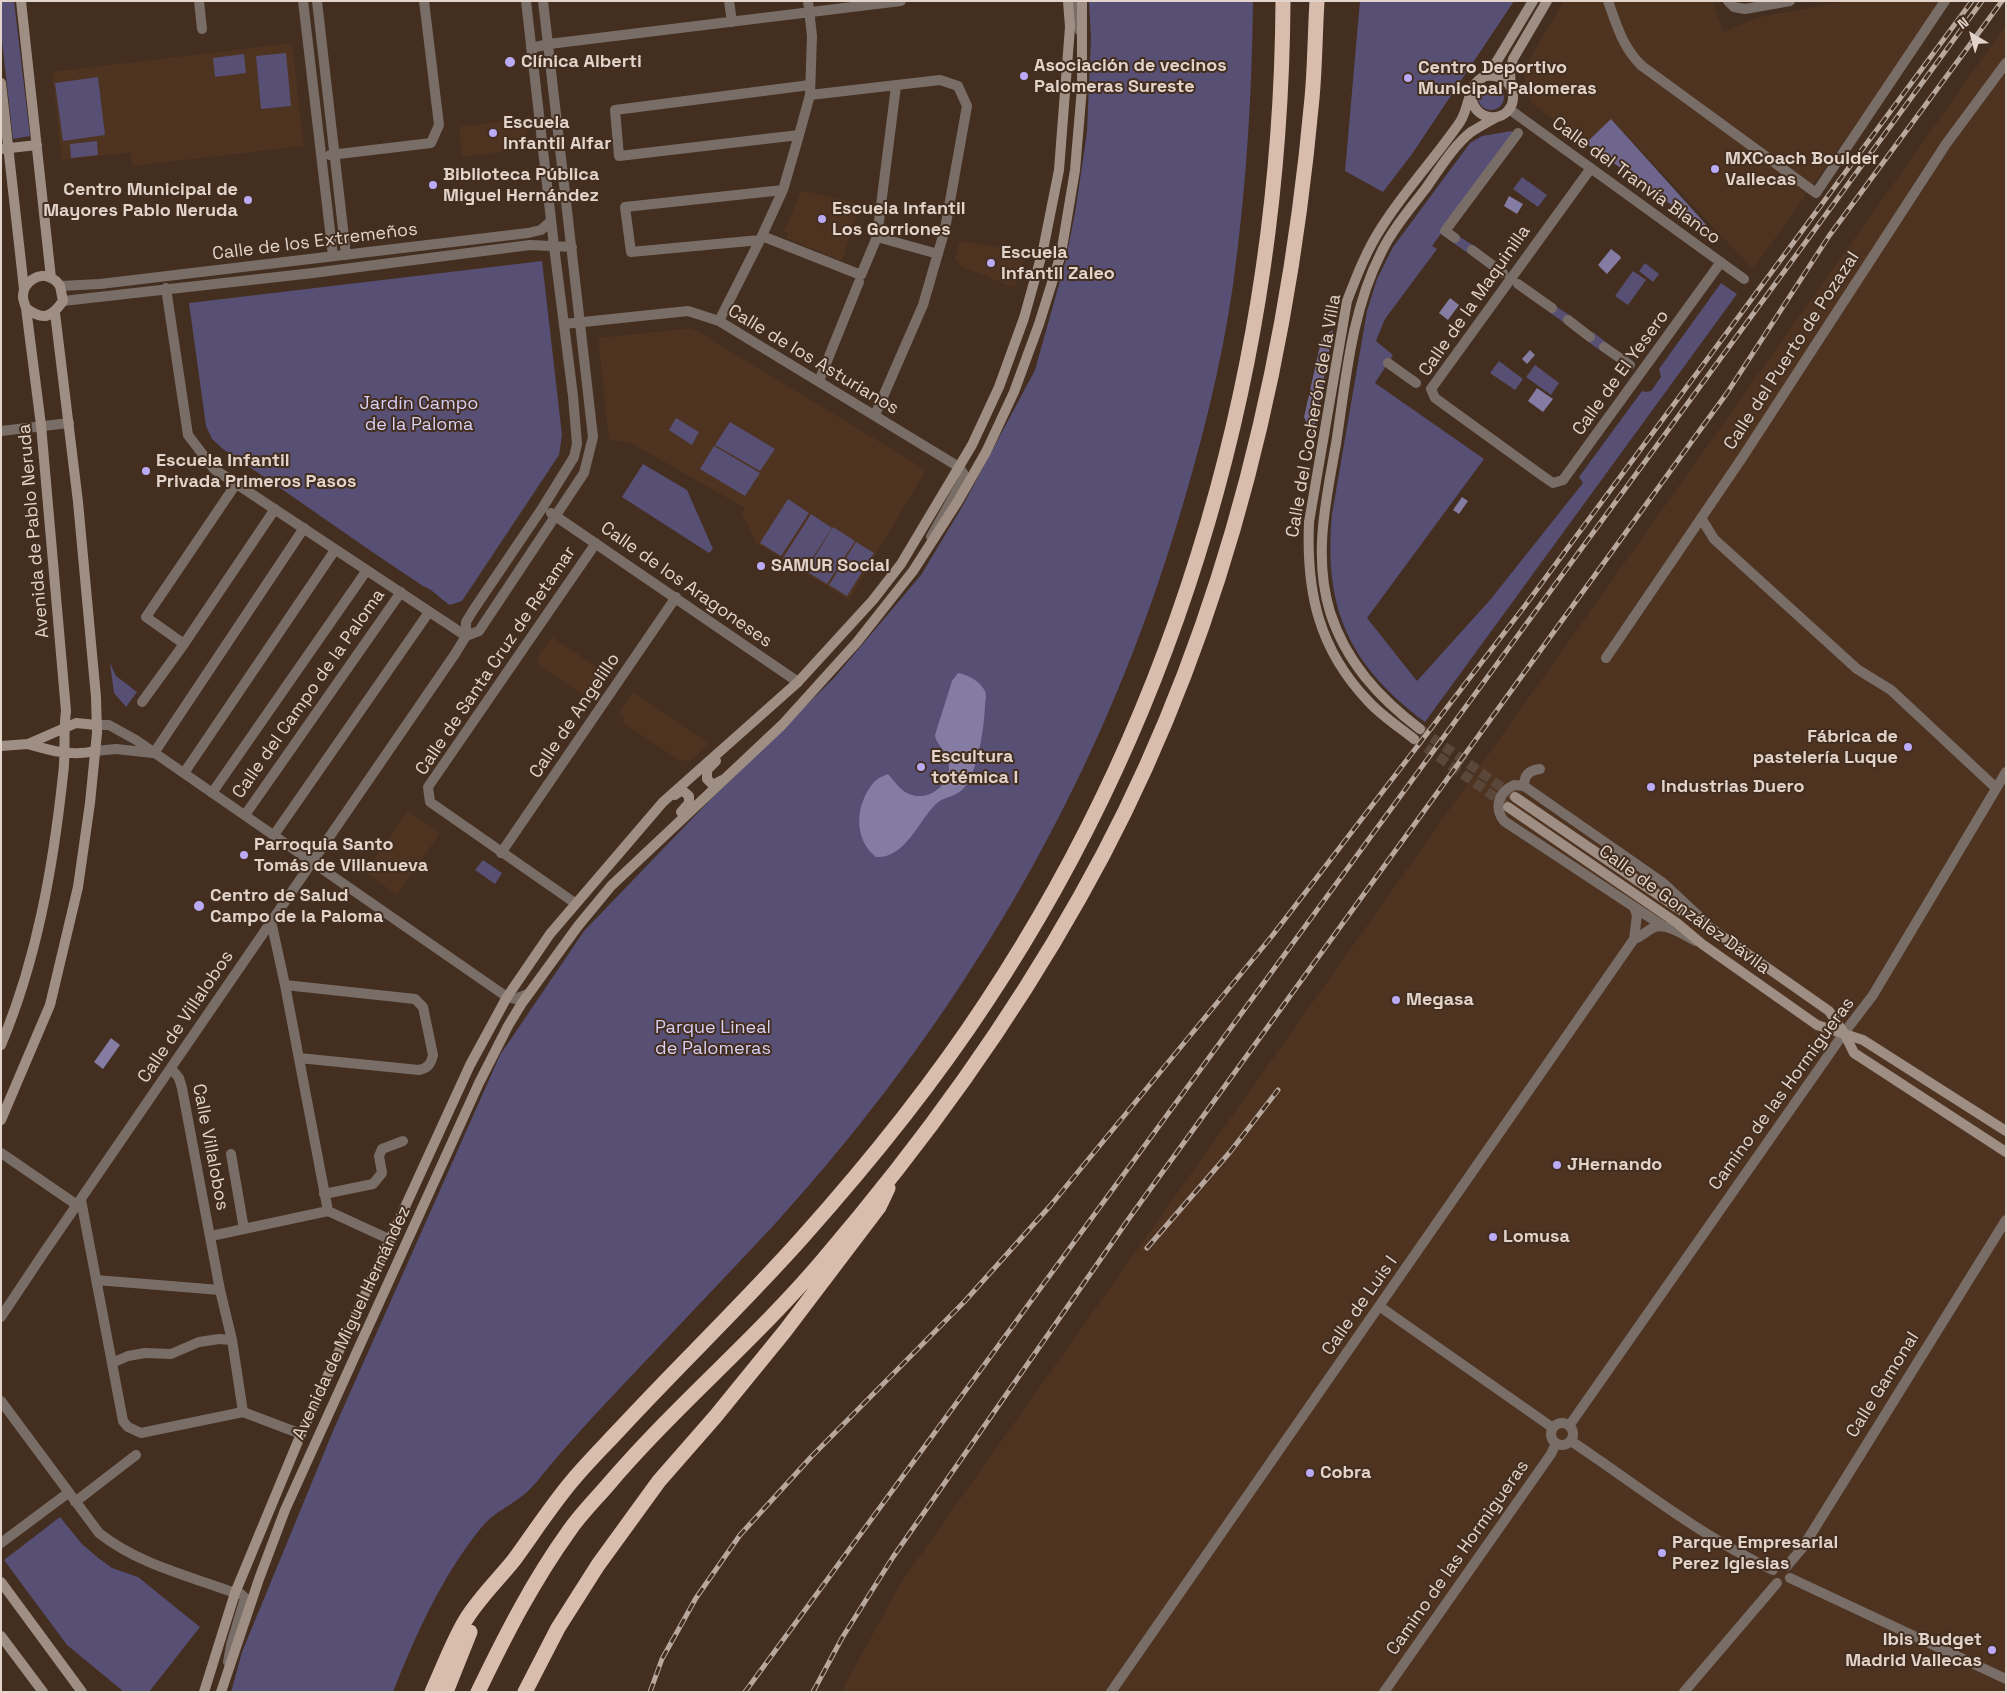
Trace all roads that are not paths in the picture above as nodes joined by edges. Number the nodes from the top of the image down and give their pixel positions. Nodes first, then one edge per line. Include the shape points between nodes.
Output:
1 (21, 1) edge
2 (199, 1) edge
3 (303, 1) edge
4 (317, 1) edge
5 (424, 1) edge
6 (526, 1) edge
7 (543, 1) edge
8 (729, 1) edge
9 (808, 1) edge
10 (901, 1) edge
11 (1068, 1) edge
12 (1076, 1) edge
13 (1082, 1) edge
14 (1283, 1) edge
15 (1317, 1) edge
16 (1533, 1) edge
17 (1548, 1) edge
18 (1608, 1) edge
19 (1728, 1) edge
20 (1790, 1) edge
21 (1944, 1) edge
22 (810, 12) junction
23 (732, 22) junction
24 (202, 28) dead end
25 (1082, 42) junction
26 (549, 44) junction
27 (532, 48) junction
28 (2006, 63) edge
29 (1481, 79) junction
30 (1, 82) edge
31 (896, 86) junction
32 (1511, 88) junction
33 (810, 90) junction
34 (1471, 96) junction
35 (1509, 109) junction
36 (1497, 117) junction
37 (1518, 133) dead end
38 (799, 136) junction
39 (37, 145) junction
40 (5, 149) edge
41 (336, 154) junction
42 (321, 156) junction
43 (1591, 168) junction
44 (783, 190) junction
45 (551, 221) junction
46 (569, 224) junction
47 (877, 237) junction
48 (761, 238) junction
49 (1455, 238) dead end
50 (554, 246) junction
51 (572, 247) junction
52 (1472, 250) dead end
53 (938, 254) junction
54 (346, 255) junction
55 (333, 256) junction
56 (1722, 262) junction
57 (1503, 273) dead end
58 (51, 278) junction
59 (1744, 278) dead end
60 (859, 282) dead end
61 (1518, 284) dead end
62 (60, 286) junction
63 (166, 288) junction
64 (24, 289) junction
65 (63, 302) junction
66 (26, 308) junction
67 (1552, 308) dead end
68 (55, 313) junction
69 (719, 320) junction
70 (1568, 320) dead end
71 (580, 322) junction
72 (564, 324) junction
73 (1590, 337) dead end
74 (1604, 347) dead end
75 (1388, 363) dead end
76 (1630, 365) dead end
77 (819, 381) junction
78 (1416, 384) dead end
79 (875, 415) junction
80 (69, 423) junction
81 (41, 425) junction
82 (1, 431) edge
83 (959, 467) junction
84 (1540, 474) joint
85 (236, 484) junction
86 (543, 507) junction
87 (275, 509) junction
88 (555, 516) junction
89 (1701, 518) junction
90 (304, 528) junction
91 (596, 543) junction
92 (335, 550) junction
93 (367, 570) junction
94 (913, 571) junction
95 (400, 592) junction
96 (676, 596) junction
97 (429, 612) junction
98 (466, 636) junction
99 (184, 644) junction
100 (1606, 658) dead end
101 (798, 682) junction
102 (142, 702) dead end
103 (96, 725) junction
104 (63, 729) junction
105 (1420, 729) tunnel mouth
106 (740, 732) junction
107 (1414, 739) tunnel mouth
108 (28, 744) junction
109 (1, 746) edge
110 (95, 751) junction
111 (64, 752) junction
112 (154, 753) junction
113 (1540, 769) dead end
114 (2006, 772) edge
115 (184, 773) junction
116 (727, 777) junction
117 (1524, 786) junction
118 (1996, 788) junction
119 (212, 793) junction
120 (1515, 797) tunnel mouth
121 (663, 802) junction
122 (1508, 806) tunnel mouth
123 (245, 815) junction
124 (274, 835) junction
125 (652, 847) junction
126 (501, 853) junction
127 (312, 862) junction
128 (575, 904) junction
129 (1634, 907) junction
130 (271, 921) junction
131 (1663, 926) junction
132 (1712, 929) junction
133 (1634, 938) junction
134 (1702, 944) junction
135 (286, 985) junction
136 (528, 994) junction
137 (507, 997) junction
138 (4, 1028) edge
139 (1844, 1033) junction
140 (1, 1045) edge
141 (299, 1058) junction
142 (171, 1068) junction
143 (1, 1120) edge
144 (2006, 1131) edge
145 (403, 1141) dead end
146 (2006, 1152) edge
147 (1, 1153) edge
148 (231, 1154) dead end
149 (900, 1165) junction
150 (324, 1194) junction
151 (79, 1202) junction
152 (328, 1211) junction
153 (2006, 1220) edge
154 (244, 1229) junction
155 (211, 1236) junction
156 (391, 1240) junction
157 (96, 1280) junction
158 (220, 1290) junction
159 (1379, 1306) junction
160 (1, 1317) edge
161 (232, 1340) junction
162 (112, 1363) junction
163 (1, 1401) edge
164 (243, 1412) junction
165 (1569, 1426) junction
166 (1553, 1428) junction
167 (302, 1434) junction
168 (1571, 1441) junction
169 (1556, 1443) junction
170 (136, 1454) dead end
171 (68, 1493) junction
172 (75, 1502) junction
173 (1, 1543) edge
174 (1786, 1566) junction
175 (1773, 1570) junction
176 (1790, 1578) junction
177 (1, 1582) edge
178 (1777, 1583) junction
179 (494, 1586) junction
180 (234, 1593) junction
181 (1, 1636) edge
182 (226, 1675) junction
183 (2006, 1679) edge
184 (1115, 1690) edge
185 (43, 1692) edge
186 (82, 1692) edge
187 (204, 1692) edge
188 (221, 1692) edge
189 (432, 1692) edge
190 (446, 1692) edge
191 (478, 1692) edge
192 (525, 1692) edge
193 (1384, 1692) edge
194 (1684, 1692) edge

1 - 39 street
2 - 24 street
3 - 42 street
4 - 41 street
5 - 41 street via 439,125 431,143
6 - 27 street
7 - 26 street
8 - 23 street
9 - 22 street
10 - 22 street
11 - 83 street, Avenida de Miguel Hernández via 1070,27 1059,170 1043,250 1024,318 999,386
12 - 25 street, Avenida de Miguel Hernández
13 - 25 street, Avenida de Miguel Hernández
14 - 179 highway via 1278,146 1270,225 1241,398 1184,600 1131,736 1095,811 1028,937 920,1096 800,1240 572,1480
15 - 149 highway via 1313,92 1284,307 1253,458 1209,606 1154,748 1082,894 998,1031 954,1096
16 - 29 street via 1497,61
17 - 32 street via 1513,59
18 - 21 street via 1623,42 1642,66 1816,193
19 - 20 street via 1734,7 1745,9
22 - 23 street
22 - 33 street
23 - 26 street
25 - 94 street, Avenida de Miguel Hernández via 1082,88 1075,170 1060,254 1039,324 1014,392 986,452
26 - 27 street
26 - 46 street
27 - 45 street
28 - 89 street, Calle del Puerto de Pozazal via 1946,144
29 - 32 street via 1488,76 1502,78
29 - 34 street
30 - 40 street
31 - 33 street
31 - 47 street
31 - 53 street via 940,80 958,86 967,106 946,229
32 - 35 street
33 - 38 street
33 - 38 street via 615,110 619,156
34 - 36 street via 1479,113
34 - 107 street, Calle del Cocherón de la Villa via 1461,121 1387,220 1358,272 1347,301 1309,522 1309,578 1317,614 1330,647 1370,704
35 - 36 street
35 - 43 street, Calle del Tranvía Blanco
36 - 105 street, Calle del Cocherón de la Villa via 1470,133 1460,144 1395,230 1369,280 1355,330 1322,531 1324,584 1330,612 1342,641 1359,672 1379,695
37 - 49 street via 1445,231
38 - 44 street
39 - 40 street
39 - 58 street
40 - 64 street
41 - 42 street
41 - 54 street
42 - 55 street
43 - 56 street, Calle del Tranvía Blanco
43 - 84 street, Calle de la Maquinilla via 1431,389 1435,398
44 - 48 street
44 - 48 street via 625,207 631,252
45 - 46 street
45 - 50 street
45 - 54 street, Calle de los Extremeños via 541,230 528,233
46 - 51 street
47 - 48 street via 861,276
47 - 53 street
48 - 69 street
50 - 51 street, Calle de los Extremeños
50 - 63 street, Calle de los Extremeños via 530,245
50 - 72 street
51 - 71 street
52 - 57 street
53 - 79 street via 923,305
54 - 55 street, Calle de los Extremeños
55 - 62 street, Calle de los Extremeños
56 - 59 street, Calle del Tranvía Blanco
56 - 84 street, Calle de El Yesero via 1563,480 1553,483
58 - 62 street
58 - 64 street via 32,279
60 - 77 street
61 - 67 street, Calle de la Maquinilla
62 - 65 street
63 - 65 street, Calle de los Extremeños
63 - 85 street, Calle del Campo de la Paloma via 188,435 214,469
64 - 66 street
65 - 68 street
66 - 68 street via 36,315
66 - 81 street, Avenida de Pablo Neruda
68 - 80 street
69 - 71 street, Calle de los Asturianos via 688,311
69 - 77 street, Calle de los Asturianos
70 - 73 street
71 - 72 street, Calle de los Asturianos
71 - 88 street via 593,438 584,473
72 - 86 street via 577,444 574,457
74 - 76 street
75 - 78 street
77 - 79 street, Calle de los Asturianos
79 - 83 street, Calle de los Asturianos
80 - 81 street
80 - 103 street
81 - 82 street
81 - 104 street, Avenida de Pablo Neruda via 66,711
83 - 94 street, Avenida de Miguel Hernández via 965,476
83 - 101 street, Avenida de Miguel Hernández via 901,564 873,600
85 - 87 street, Calle del Campo de la Paloma
85 - 99 street via 146,617
86 - 88 street, Calle de los Aragoneses
86 - 98 street via 466,622
87 - 90 street, Calle del Campo de la Paloma
87 - 99 street
88 - 91 street, Calle de los Aragoneses
88 - 98 street via 479,630
89 - 100 street, Calle del Puerto de Pozazal
89 - 118 street via 1714,539 1856,669 1891,690
90 - 92 street, Calle del Campo de la Paloma
90 - 112 street
91 - 96 street, Calle de los Aragoneses
91 - 126 street, Calle de Santa Cruz de Retamar via 428,787 430,802
92 - 93 street, Calle del Campo de la Paloma
92 - 115 street
93 - 95 street, Calle del Campo de la Paloma
93 - 119 street, Calle del Campo de la Paloma
94 - 116 street, Avenida de Miguel Hernández via 857,642 782,725
95 - 97 street, Calle del Campo de la Paloma
95 - 123 street, Calle del Campo de la Paloma
96 - 101 street, Calle de los Aragoneses
96 - 126 street, Calle de Angelillo
97 - 98 street, Calle del Campo de la Paloma
97 - 124 street
98 - 127 street, Calle de Villalobos
99 - 102 street
101 - 106 street, Avenida de Miguel Hernández
103 - 104 street via 76,724
103 - 110 street
103 - 112 street via 109,724
104 - 108 street
104 - 111 street, Avenida de Pablo Neruda
106 - 116 street, Avenida de Miguel Hernández via 706,774 708,782 713,784
106 - 121 street, Avenida de Miguel Hernández
108 - 109 street
108 - 111 street
110 - 111 street via 83,754
110 - 112 street via 116,749
110 - 143 street via 78,887 50,1005
111 - 138 street, Avenida de Pablo Neruda via 64,773 42,915 20,996
112 - 115 street
113 - 117 street via 1529,773
114 - 118 street, Camino de las Hormigueras
115 - 119 street
116 - 125 street, Avenida de Miguel Hernández
117 - 129 street, Calle de González Dávila via 1514,785 1502,794 1498,809 1504,821
117 - 132 street, Calle de González Dávila via 1662,882
118 - 139 street, Camino de las Hormigueras via 1873,996
119 - 123 street
120 - 132 street, Calle de González Dávila
121 - 125 street, Avenida de Miguel Hernández via 682,790 687,792 690,800
121 - 128 street, Avenida de Miguel Hernández
122 - 134 street, Calle de González Dávila via 1663,913
123 - 124 street
124 - 127 street
125 - 136 street, Avenida de Miguel Hernández via 611,886
126 - 128 street, Calle de Santa Cruz de Retamar
127 - 130 street, Calle de Villalobos
127 - 137 street
128 - 137 street, Avenida de Miguel Hernández
129 - 131 street, Calle de González Dávila
129 - 133 street, Calle de Luis I via 1637,915
130 - 135 street
130 - 142 street, Calle de Villalobos
131 - 133 street, Calle de Luis I
131 - 134 street
132 - 139 street, Calle de González Dávila via 1829,1012
133 - 159 street, Calle de Luis I
134 - 139 street, Calle de González Dávila via 1818,1025
135 - 141 street
135 - 141 street via 415,1000 423,1007 433,1056 425,1068 419,1070
136 - 137 street via 515,999
136 - 182 street, Avenida de Miguel Hernández via 478,1083 305,1464 258,1579
137 - 156 street, Avenida de Miguel Hernández via 470,1066
138 - 140 street, Avenida de Pablo Neruda
139 - 144 street, Calle de González Dávila via 1863,1040
139 - 146 street, Calle de González Dávila via 1854,1053
139 - 165 street, Camino de las Hormigueras
141 - 150 street
142 - 151 street, Calle de Villalobos
142 - 155 street, Calle Villalobos via 182,1088
145 - 150 street via 382,1149 379,1156 382,1173 373,1184
147 - 151 street
148 - 154 street, Calle Villalobos
149 - 191 highway via 820,1264 631,1458 570,1529 519,1608
149 - 192 highway via 879,1208 785,1331 659,1481 598,1565 558,1628
150 - 152 street
151 - 157 street
151 - 160 street, Calle de Villalobos
152 - 154 street, Calle Villalobos
152 - 156 street
153 - 174 street, Calle Gamonal via 1803,1547
154 - 155 street, Calle Villalobos
155 - 158 street, Calle Villalobos
156 - 167 street, Avenida de Miguel Hernández
157 - 158 street
157 - 162 street
158 - 161 street, Calle Villalobos
159 - 166 street
159 - 184 street, Calle de Luis I
161 - 162 street via 199,1342 171,1354 145,1353
161 - 164 street, Calle Villalobos
162 - 164 street via 123,1421 141,1433
163 - 171 street
164 - 167 street
165 - 166 street via 1562,1423
165 - 168 street via 1573,1434
166 - 169 street via 1552,1438
167 - 180 street, Avenida de Miguel Hernández
168 - 169 street
168 - 175 street via 1679,1516
169 - 193 street, Camino de las Hormigueras
170 - 172 street
171 - 172 street
171 - 173 street
172 - 180 street via 99,1533 115,1546 138,1558
174 - 175 street via 1779,1565
174 - 176 street via 1791,1572
175 - 178 street via 1772,1577
176 - 178 street via 1785,1584
176 - 183 street
177 - 186 street
178 - 194 street
179 - 189 highway via 462,1625
179 - 190 highway via 469,1633
180 - 182 street, Avenida de Miguel Hernández via 245,1598 230,1645
180 - 187 street, Avenida de Miguel Hernández
181 - 185 street
182 - 188 street, Avenida de Miguel Hernández

